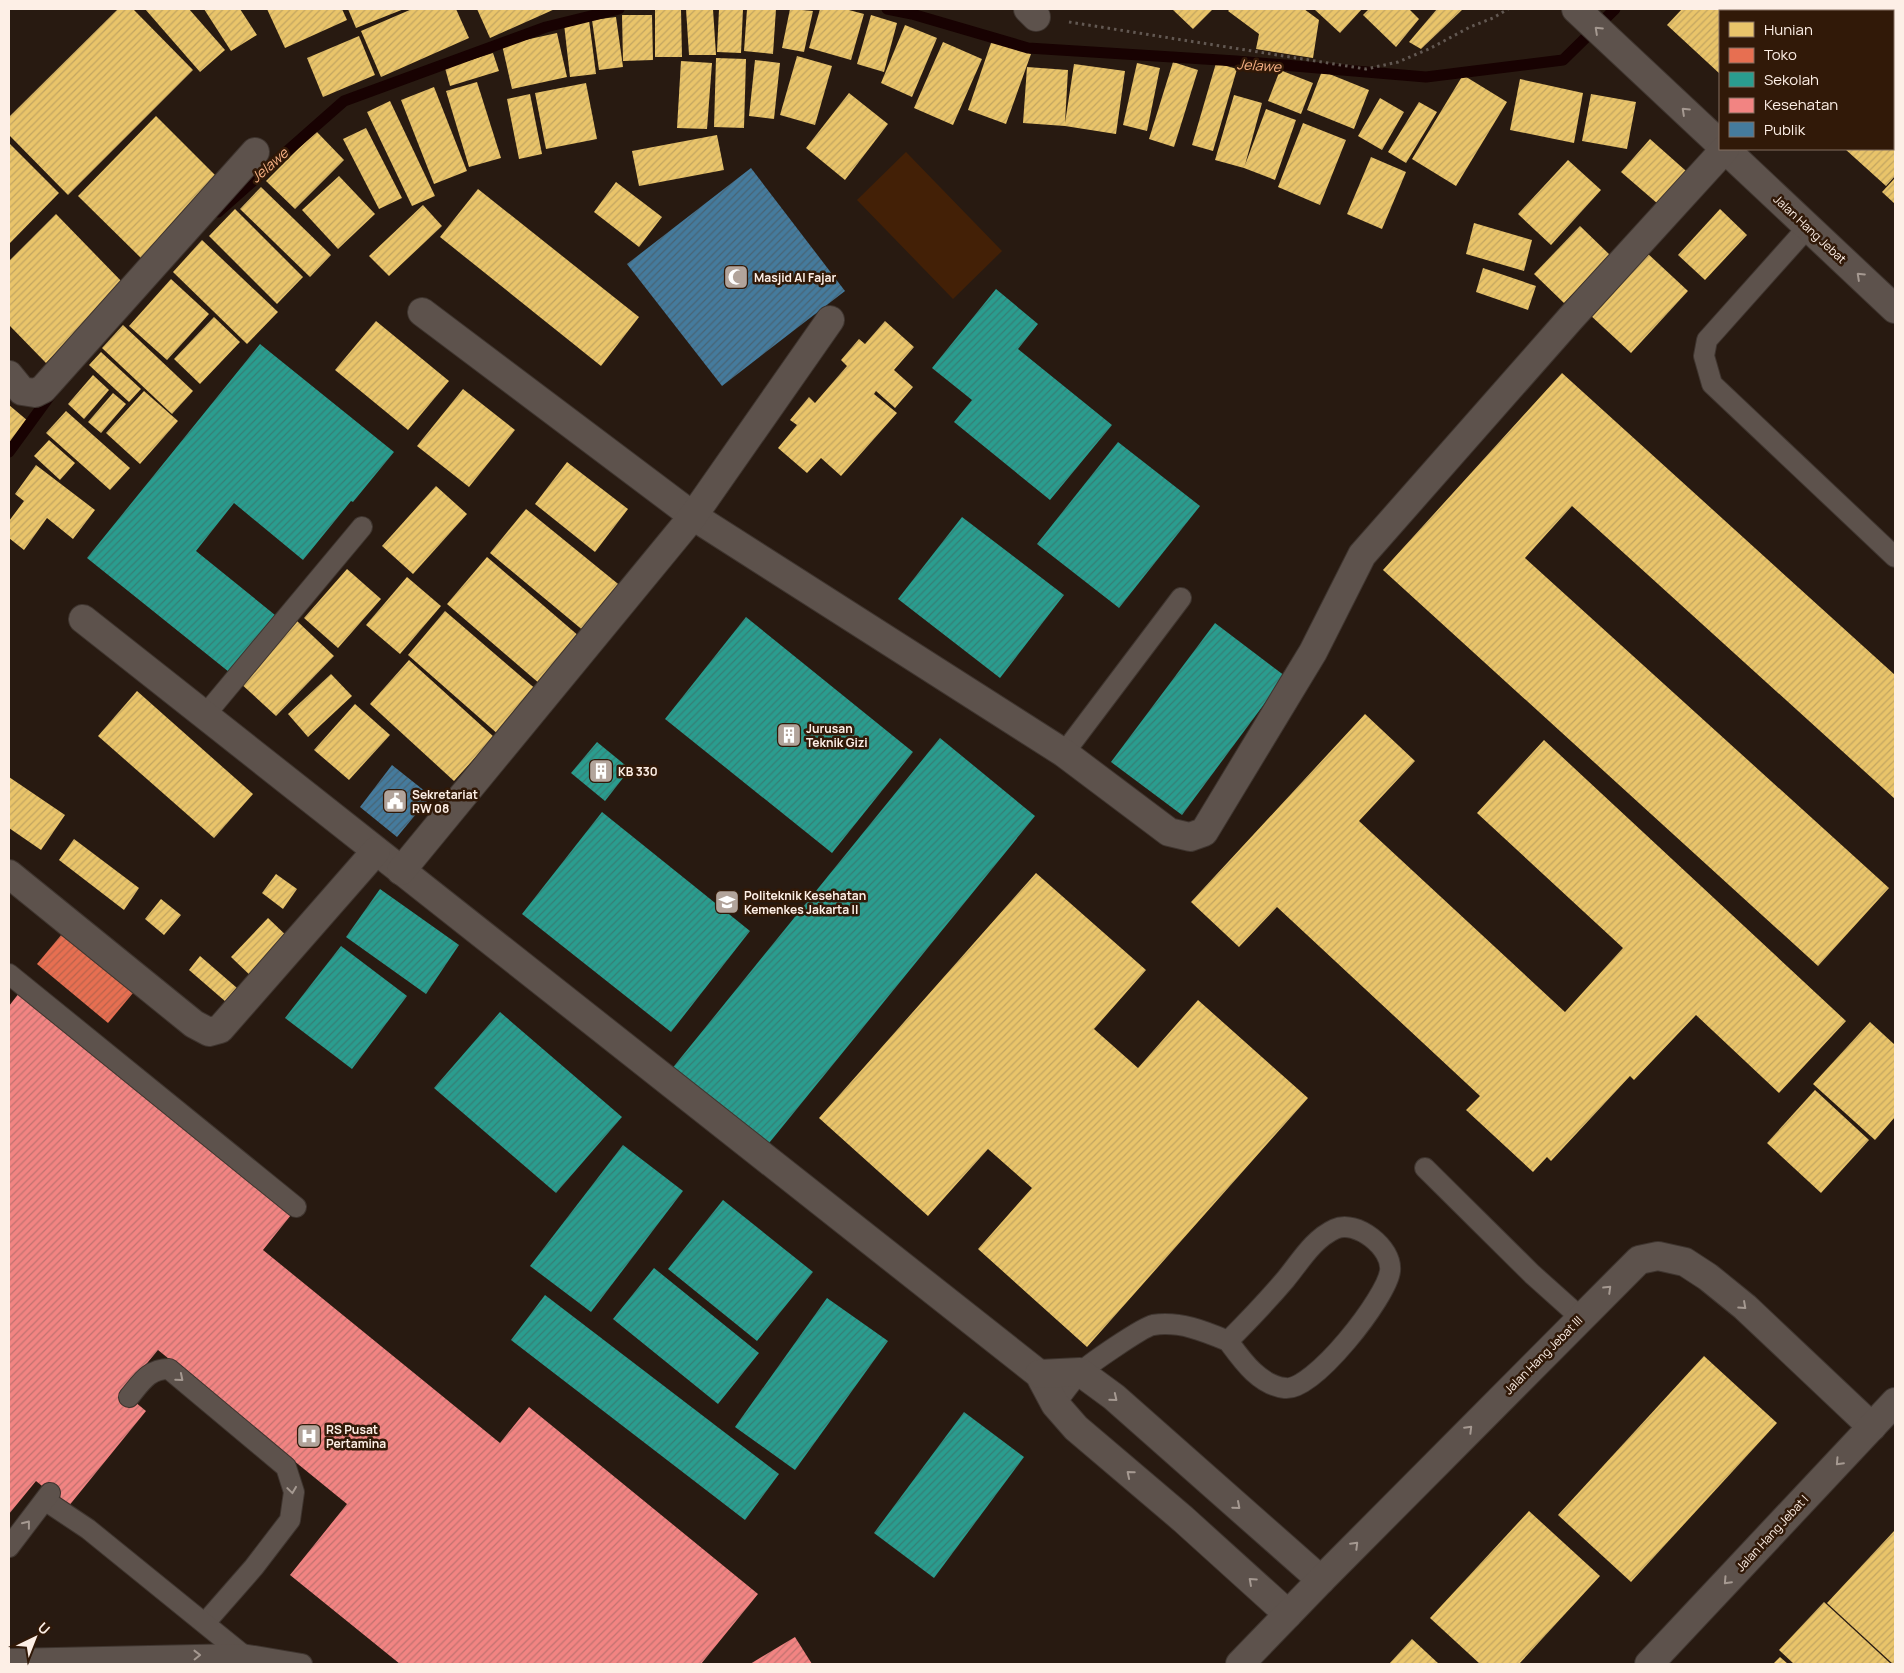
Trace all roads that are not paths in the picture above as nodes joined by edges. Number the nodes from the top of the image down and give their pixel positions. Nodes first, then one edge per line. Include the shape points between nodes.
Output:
1 (1576, 9) edge
2 (1719, 139) edge
3 (1731, 150) edge
4 (255, 152) dead end
5 (1808, 227) junction
6 (1895, 309) edge
7 (422, 312) dead end
8 (830, 320) dead end
9 (9, 376) edge
10 (693, 516) junction
11 (362, 527) dead end
12 (1895, 557) edge
13 (1181, 598) dead end
14 (83, 619) dead end
15 (205, 715) junction
16 (1064, 754) junction
17 (376, 850) junction
18 (401, 871) junction
19 (9, 874) edge
20 (9, 974) edge
21 (1425, 1168) dead end
22 (296, 1207) dead end
23 (1580, 1317) junction
24 (1228, 1341) junction
25 (1080, 1372) junction
26 (1039, 1374) junction
27 (129, 1397) dead end
28 (1895, 1402) edge
29 (1055, 1404) junction
30 (1872, 1427) junction
31 (9, 1548) edge
32 (1321, 1580) junction
33 (1288, 1614) junction
34 (205, 1623) junction
35 (9, 1659) edge
36 (248, 1659) edge
37 (302, 1664) edge
38 (1240, 1664) edge
39 (1649, 1664) edge

2 -> 1 street, Jalan Hang Jebat
3 - 5 street, Jalan Hang Jebat
3 - 16 street via 1563,326 1362,554 1313,652 1204,832 1190,837 1170,832
4 - 9 street via 43,389 22,391
6 -> 5 street, Jalan Hang Jebat
5 - 12 lane via 1707,340 1704,356 1712,384
7 - 10 street
8 - 10 street
10 - 16 street
10 - 18 street
11 - 15 lane
13 - 16 lane
14 - 15 street
15 - 17 street
17 - 18 street
17 - 19 street via 220,1029 209,1032 194,1024
18 - 26 street
20 - 22 lane
21 - 23 lane
23 -> 30 street, Jalan Hang Jebat III via 1639,1260 1658,1256 1685,1262 1731,1295
32 -> 23 street, Jalan Hang Jebat III
24 - 24 lane via 1247,1366 1265,1381 1286,1389 1302,1383 1336,1353 1374,1305 1388,1282 1388,1256 1372,1237 1347,1227 1336,1228 1315,1242 1257,1312
24 - 25 lane via 1182,1325 1151,1325
25 - 26 street
25 - 29 lane
25 -> 32 street via 1114,1397
26 - 29 street
27 -> 34 lane via 149,1374 158,1369 169,1369 286,1467 294,1492 290,1520
28 - 30 street, Jalan Hang Jebat I
33 -> 29 street via 1076,1428
30 -> 39 street, Jalan Hang Jebat I
31 -> 34 lane via 48,1497
32 - 33 street, Jalan Hang Jebat III
33 - 38 street, Jalan Hang Jebat III
34 - 36 lane
35 -> 36 lane
36 - 37 lane

